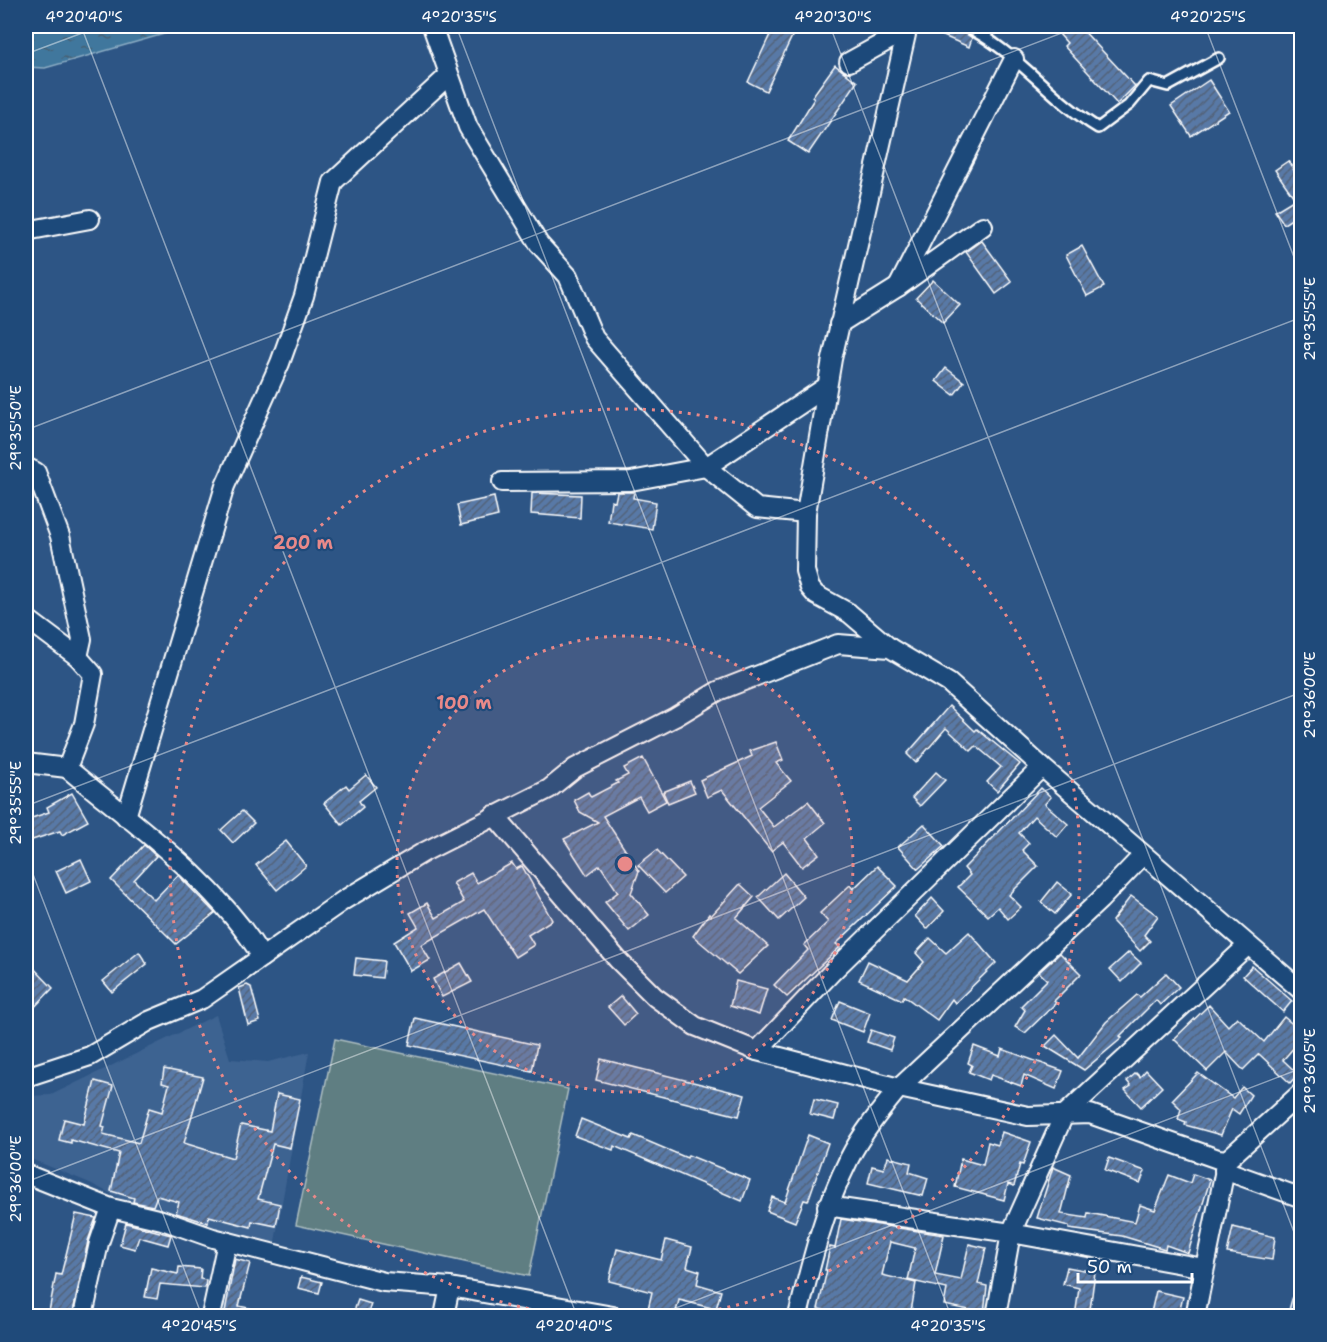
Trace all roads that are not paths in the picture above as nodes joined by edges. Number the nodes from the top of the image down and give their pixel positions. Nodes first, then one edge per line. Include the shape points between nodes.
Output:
1 (432, 26) edge
2 (964, 26) edge
3 (994, 26) edge
4 (907, 28) edge
5 (985, 35) junction
6 (1219, 58) dead end
7 (1014, 59) junction
8 (849, 63) dead end
9 (449, 75) junction
10 (90, 219) dead end
11 (983, 226) dead end
12 (26, 231) edge
13 (898, 287) junction
14 (839, 324) junction
15 (826, 387) junction
16 (26, 467) edge
17 (706, 467) junction
18 (502, 482) dead end
19 (806, 513) junction
20 (26, 618) edge
21 (890, 648) junction
22 (78, 657) junction
23 (26, 764) edge
24 (1042, 767) junction
25 (67, 768) junction
26 (494, 815) junction
27 (126, 818) junction
28 (1143, 855) junction
29 (1247, 946) junction
30 (262, 957) junction
31 (1302, 992) edge
32 (757, 1051) junction
33 (26, 1077) edge
34 (899, 1088) junction
35 (1302, 1092) edge
36 (1064, 1115) junction
37 (1226, 1165) junction
38 (26, 1174) edge
39 (1302, 1198) edge
40 (827, 1206) junction
41 (111, 1208) junction
42 (1011, 1233) junction
43 (227, 1242) junction
44 (1204, 1268) junction
45 (450, 1287) junction
46 (84, 1317) edge
47 (211, 1317) edge
48 (444, 1317) edge
49 (613, 1317) edge
50 (798, 1317) edge
51 (996, 1317) edge
52 (1195, 1317) edge

1 - 9 street
2 - 5 lane
3 - 5 lane
4 - 8 street
4 - 14 street
5 - 7 lane
6 - 7 lane via 1168,86 1149,81 1129,105 1098,128 1072,112
7 - 13 street
9 - 17 street via 468,127 539,244 568,276 594,338
9 - 27 street via 333,182 304,296 280,363 225,486
10 - 12 street
11 - 13 street
13 - 14 street
14 - 15 street
15 - 17 street
15 - 19 street
16 - 22 street via 36,472 60,536 82,639
17 - 18 street via 631,480
17 - 19 street via 757,508
19 - 21 street via 805,571 810,588 849,613
20 - 22 street
21 - 24 street via 949,683
21 - 26 street via 838,644 718,691 575,768 549,789
22 - 25 street via 93,674 84,724
23 - 25 street
24 - 28 street
24 - 32 street via 833,971
25 - 27 street
26 - 30 street via 344,900
26 - 32 street via 655,997 695,1026
27 - 30 street via 200,882 246,931
28 - 29 street
28 - 34 street via 1093,908
29 - 31 street
29 - 36 street
30 - 33 street via 202,999 150,1021 90,1056
32 - 34 street
34 - 36 street via 1028,1116
34 - 40 street via 862,1136
35 - 37 street
36 - 37 street via 1090,1114
36 - 42 street
37 - 39 street
37 - 44 street
38 - 41 street
40 - 42 street
40 - 50 street
41 - 43 street
41 - 46 street via 99,1243
42 - 44 street
42 - 51 street
43 - 45 street via 384,1282
43 - 47 street
44 - 52 street
45 - 48 street
45 - 49 street

